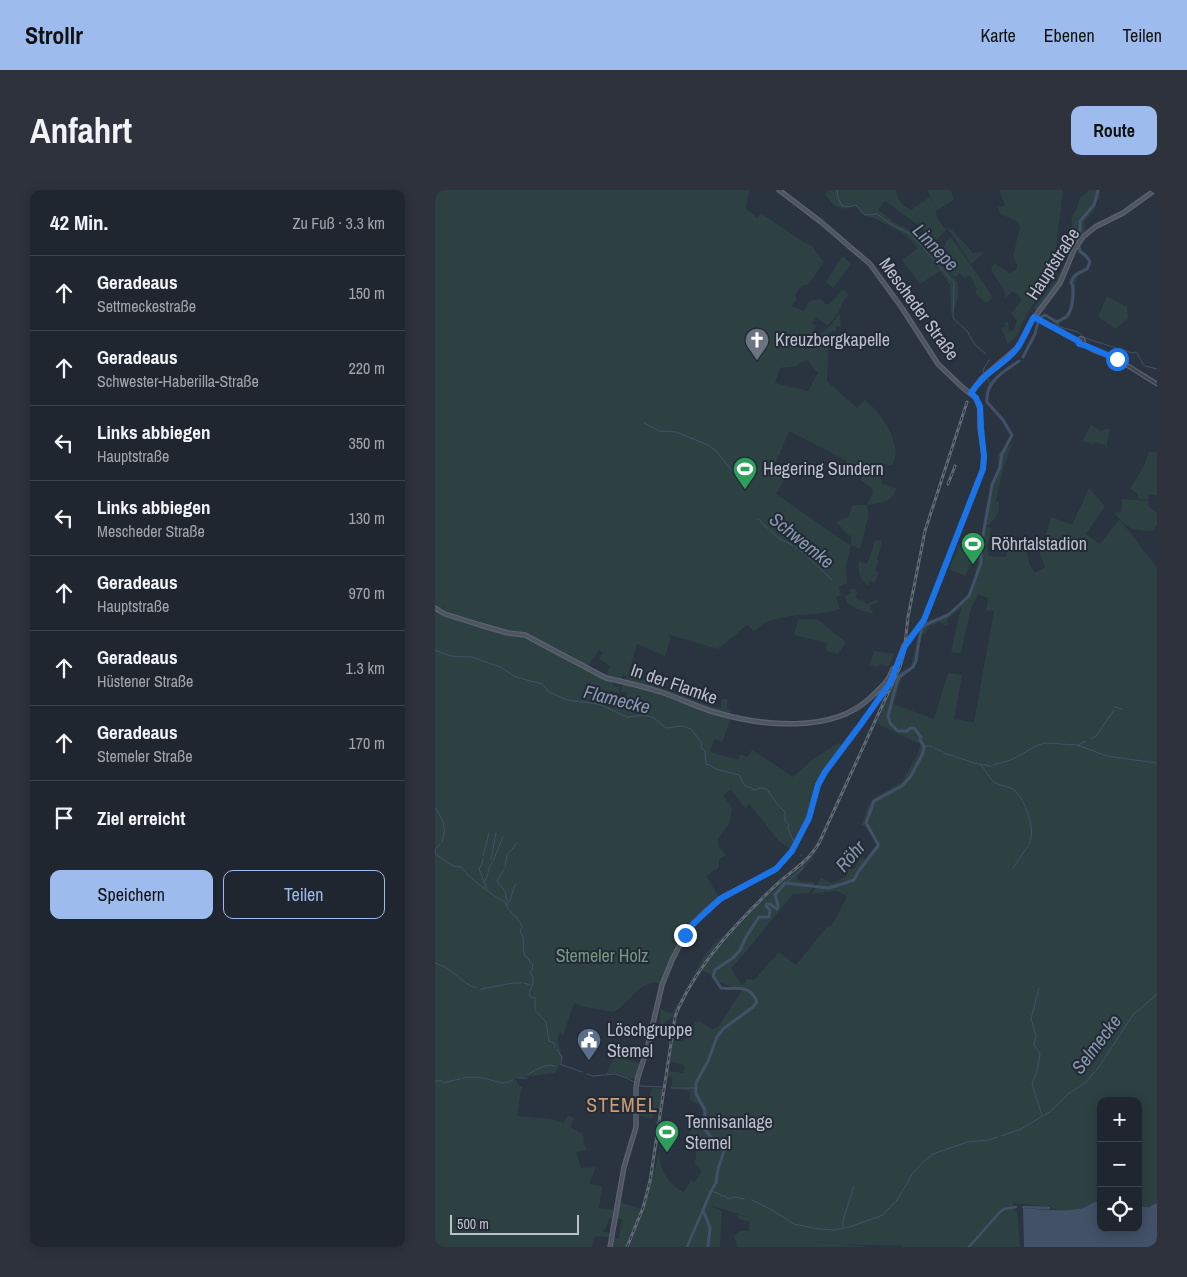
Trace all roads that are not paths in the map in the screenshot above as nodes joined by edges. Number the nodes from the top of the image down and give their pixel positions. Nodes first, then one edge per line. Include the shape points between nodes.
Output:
1 (779, 190) edge
2 (1155, 190) edge
3 (1036, 318) junction
4 (1157, 384) edge
5 (971, 393) junction
6 (435, 608) edge
7 (897, 667) junction
8 (611, 1246) edge

1 - 5 main road, Mescheder Straße via 870,264 935,360
2 - 3 main road, Hauptstraße via 1081,239 1054,293
3 - 4 street via 1078,341 1082,339 1082,343 1095,351 1117,359
3 - 5 main road, Hauptstraße via 1015,351 982,378
5 - 7 main road, Mescheder Straße via 978,402 980,413 984,456 982,474 924,620 905,646
6 - 7 main road, In der Flamke via 480,626 525,635 606,678 659,691 715,713 767,723 817,722 844,716 861,707
7 - 8 main road via 890,683 825,772 809,818 788,857 776,869 723,897 687,931 662,985 638,1080 636,1126 624,1168

